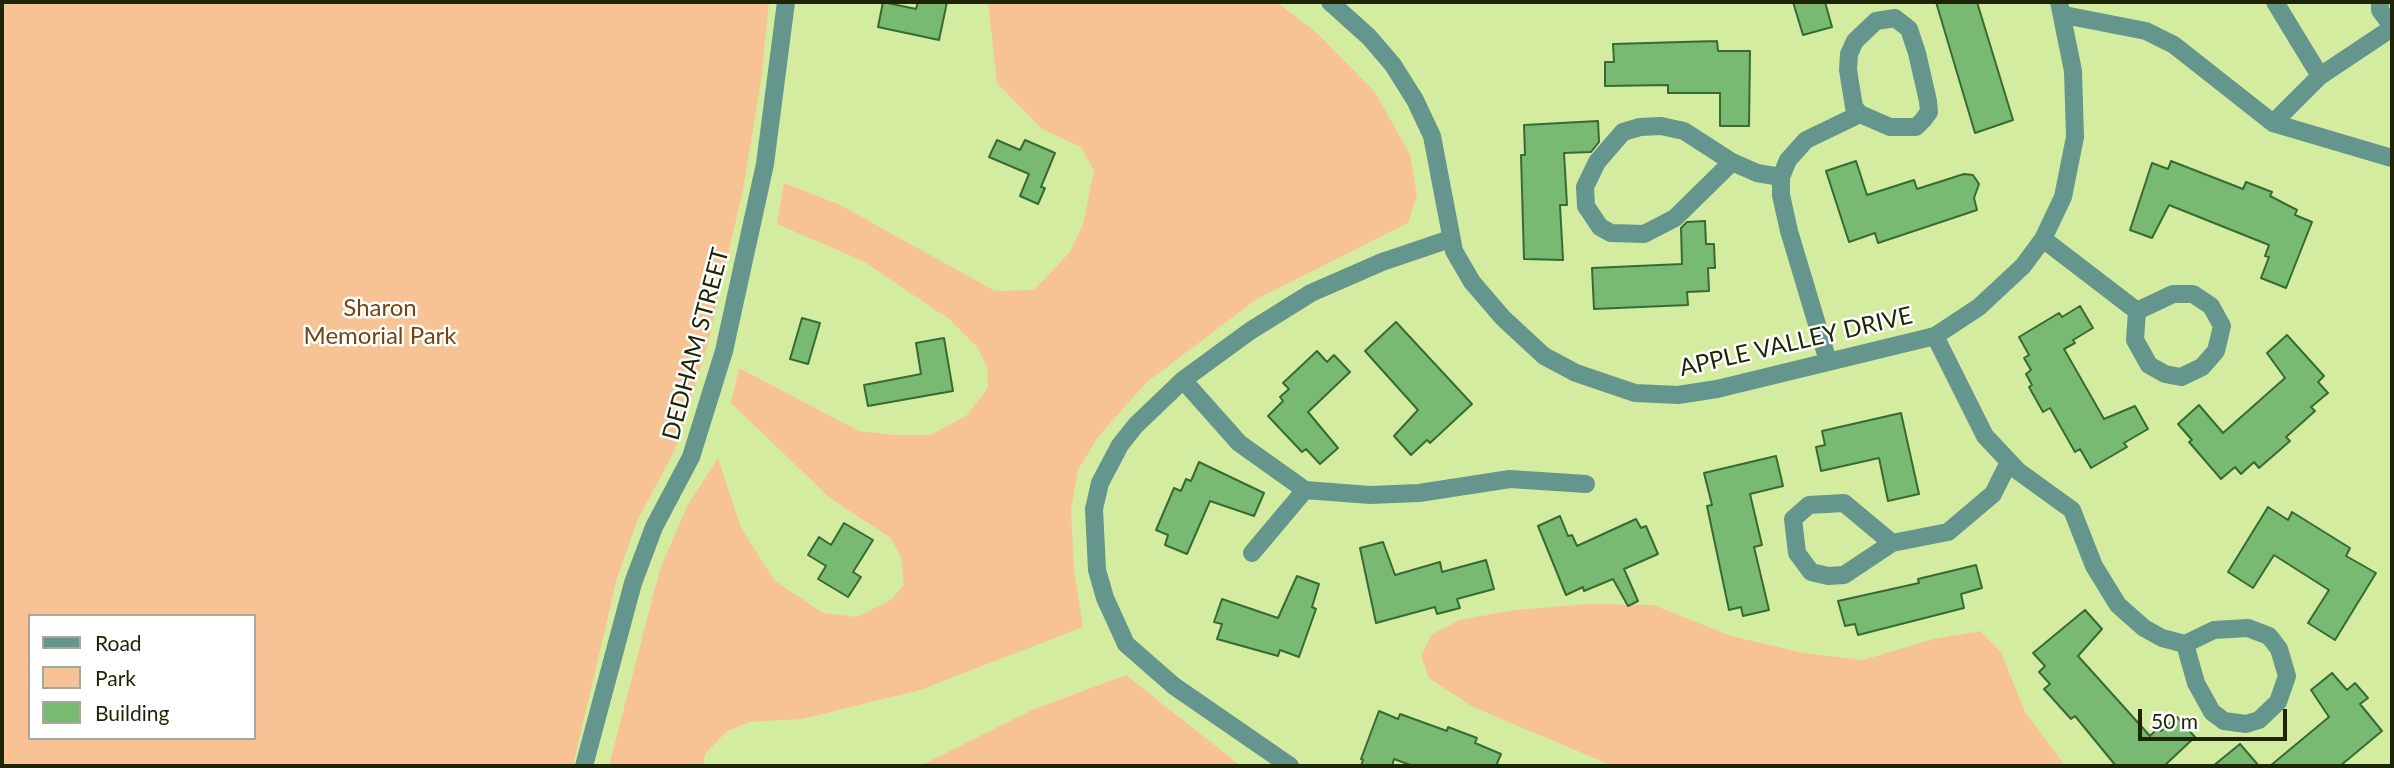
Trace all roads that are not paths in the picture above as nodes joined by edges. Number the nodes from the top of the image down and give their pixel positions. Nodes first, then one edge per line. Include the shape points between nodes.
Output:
1 (786, 2) edge
2 (1330, 2) edge
3 (2275, 2) edge
4 (2379, 2) edge
5 (2062, 9) edge
6 (2392, 27) edge
7 (2320, 76) junction
8 (1860, 114) junction
9 (2273, 123) junction
10 (2392, 158) edge
11 (1732, 162) junction
12 (1781, 177) junction
13 (1450, 239) junction
14 (2043, 239) junction
15 (2137, 311) junction
16 (1935, 336) junction
17 (1828, 360) junction
18 (1183, 380) junction
19 (2010, 463) junction
20 (1586, 484) dead end
21 (1305, 490) junction
22 (1892, 543) junction
23 (1252, 554) dead end
24 (2185, 644) junction
25 (584, 766) edge
26 (1290, 766) edge

1 - 25 street, DEDHAM STREET via 762,183 724,351 691,457 654,527 637,572
2 - 13 street, APPLE VALLEY DRIVE via 1385,55 1415,100 1435,148
3 - 7 street
4 - 6 street
5 - 9 street via 2146,31 2174,45
5 - 14 street, APPLE VALLEY DRIVE via 2073,71 2075,137 2065,193
6 - 7 street
7 - 9 street
8 - 8 street via 1854,107 1849,54 1855,41 1876,21 1895,18 1909,29 1929,112 1916,127 1903,128 1872,122
8 - 12 street via 1806,140 1788,160
9 - 10 street
11 - 11 street via 1674,128 1630,129 1597,162 1585,187 1586,206 1600,227 1611,233 1644,234 1675,218
11 - 12 street
12 - 17 street via 1789,231
13 - 17 street, APPLE VALLEY DRIVE via 1472,282 1523,337 1561,366 1614,388 1678,395
13 - 18 street via 1311,293
14 - 15 street
14 - 16 street, APPLE VALLEY DRIVE via 1979,307
15 - 15 street via 2173,294 2193,294 2211,306 2222,326 2216,351 2202,367 2181,377 2165,374 2149,365 2135,340
16 - 17 street, APPLE VALLEY DRIVE
16 - 19 street via 1980,428
18 - 21 street via 1239,443
18 - 26 street via 1128,434 1100,483 1094,536 1105,597 1126,645 1140,659
19 - 22 street via 1993,494 1948,532
19 - 24 street via 2072,510 2094,566 2118,605 2144,628
20 - 21 street via 1510,479 1419,493
21 - 23 street
22 - 22 street via 1844,503 1809,505 1793,519 1797,553 1811,572 1844,575
24 - 24 street via 2214,630 2248,628 2269,636 2279,649 2287,676 2278,702 2259,720 2246,724 2224,721 2212,712 2196,682

